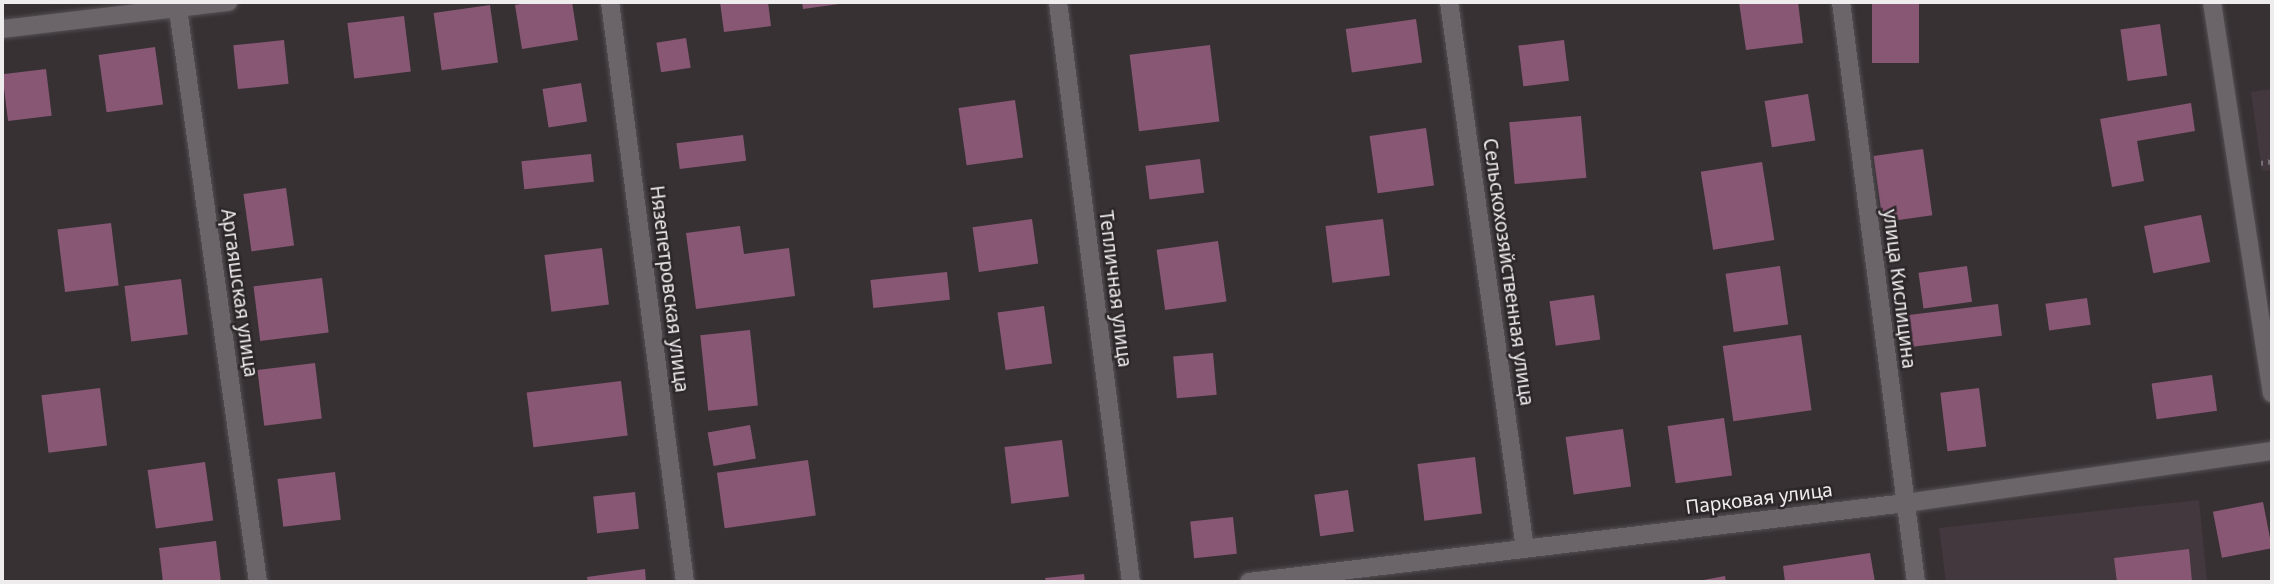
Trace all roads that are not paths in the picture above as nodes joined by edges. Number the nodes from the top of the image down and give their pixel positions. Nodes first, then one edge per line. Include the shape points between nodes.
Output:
1 (228, 2) edge
2 (610, 2) edge
3 (1058, 2) edge
4 (1449, 2) edge
5 (1841, 2) edge
6 (2212, 2) edge
7 (178, 9) junction
8 (2, 29) edge
9 (2272, 393) edge
10 (2272, 451) edge
11 (1906, 503) junction
12 (1525, 549) junction
13 (258, 582) edge
14 (685, 582) edge
15 (1131, 582) edge
16 (1249, 582) edge
17 (1916, 582) edge

1 - 7 street
2 - 14 street, Нязепетровская улица
3 - 15 street, Тепличная улица
4 - 12 street, Сельскохозяйственная улица
5 - 11 street, улица Кислицина
6 - 9 street
7 - 8 street
7 - 13 street, Аргаяшская улица
10 - 11 street, Парковая улица
11 - 12 street, Парковая улица
11 - 17 street, улица Кислицина
12 - 16 street, Парковая улица

